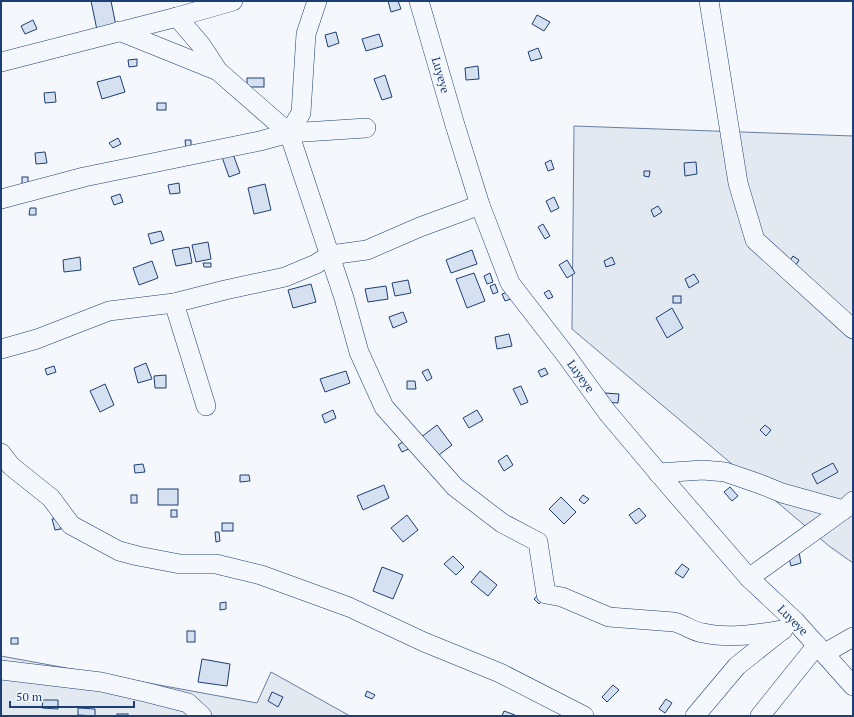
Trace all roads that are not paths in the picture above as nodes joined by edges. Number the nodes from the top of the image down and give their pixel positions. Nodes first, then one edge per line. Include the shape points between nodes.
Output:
1 (233, 1) edge
2 (317, 1) edge
3 (419, 1) edge
4 (709, 1) edge
5 (177, 17) junction
6 (119, 31) junction
7 (1, 62) edge
8 (218, 71) junction
9 (366, 128) dead end
10 (289, 133) junction
11 (1, 199) edge
12 (480, 205) junction
13 (330, 255) junction
14 (174, 303) junction
15 (853, 329) edge
16 (1, 349) edge
17 (206, 406) dead end
18 (1, 453) edge
19 (658, 473) junction
20 (848, 506) edge
21 (749, 578) junction
22 (789, 626) junction
23 (853, 637) edge
24 (821, 649) junction
25 (1, 670) edge
26 (853, 686) edge
27 (202, 716) edge
28 (584, 716) edge
29 (695, 716) edge
30 (760, 716) edge

1 - 5 street
2 - 10 street via 306,34 301,113
3 - 12 street, Luyeye
4 - 15 street via 738,183 755,240
5 - 6 street
5 - 8 street via 201,45
6 - 7 street
6 - 8 street
8 - 10 street
9 - 10 street
10 - 11 street via 84,177
10 - 13 street
12 - 13 street via 367,250
12 - 19 street, Luyeye via 510,283 607,412
13 - 14 street via 285,277
13 - 22 street via 359,352 384,407 455,487 502,524 538,542 546,594 562,597 609,617 681,623 701,633 746,636
14 - 16 street via 109,311 37,339
14 - 17 street
18 - 28 street via 11,466 51,498 71,525 119,551 180,564 216,564 261,575 349,607 424,642 500,673
19 - 20 street via 703,470 724,472 782,493
19 - 21 street, Luyeye
20 - 21 street
21 - 22 street, Luyeye
22 - 24 street, Luyeye
22 - 29 street via 737,666
23 - 24 street
24 - 26 street, Luyeye
24 - 30 street
25 - 27 street via 102,682 188,703

